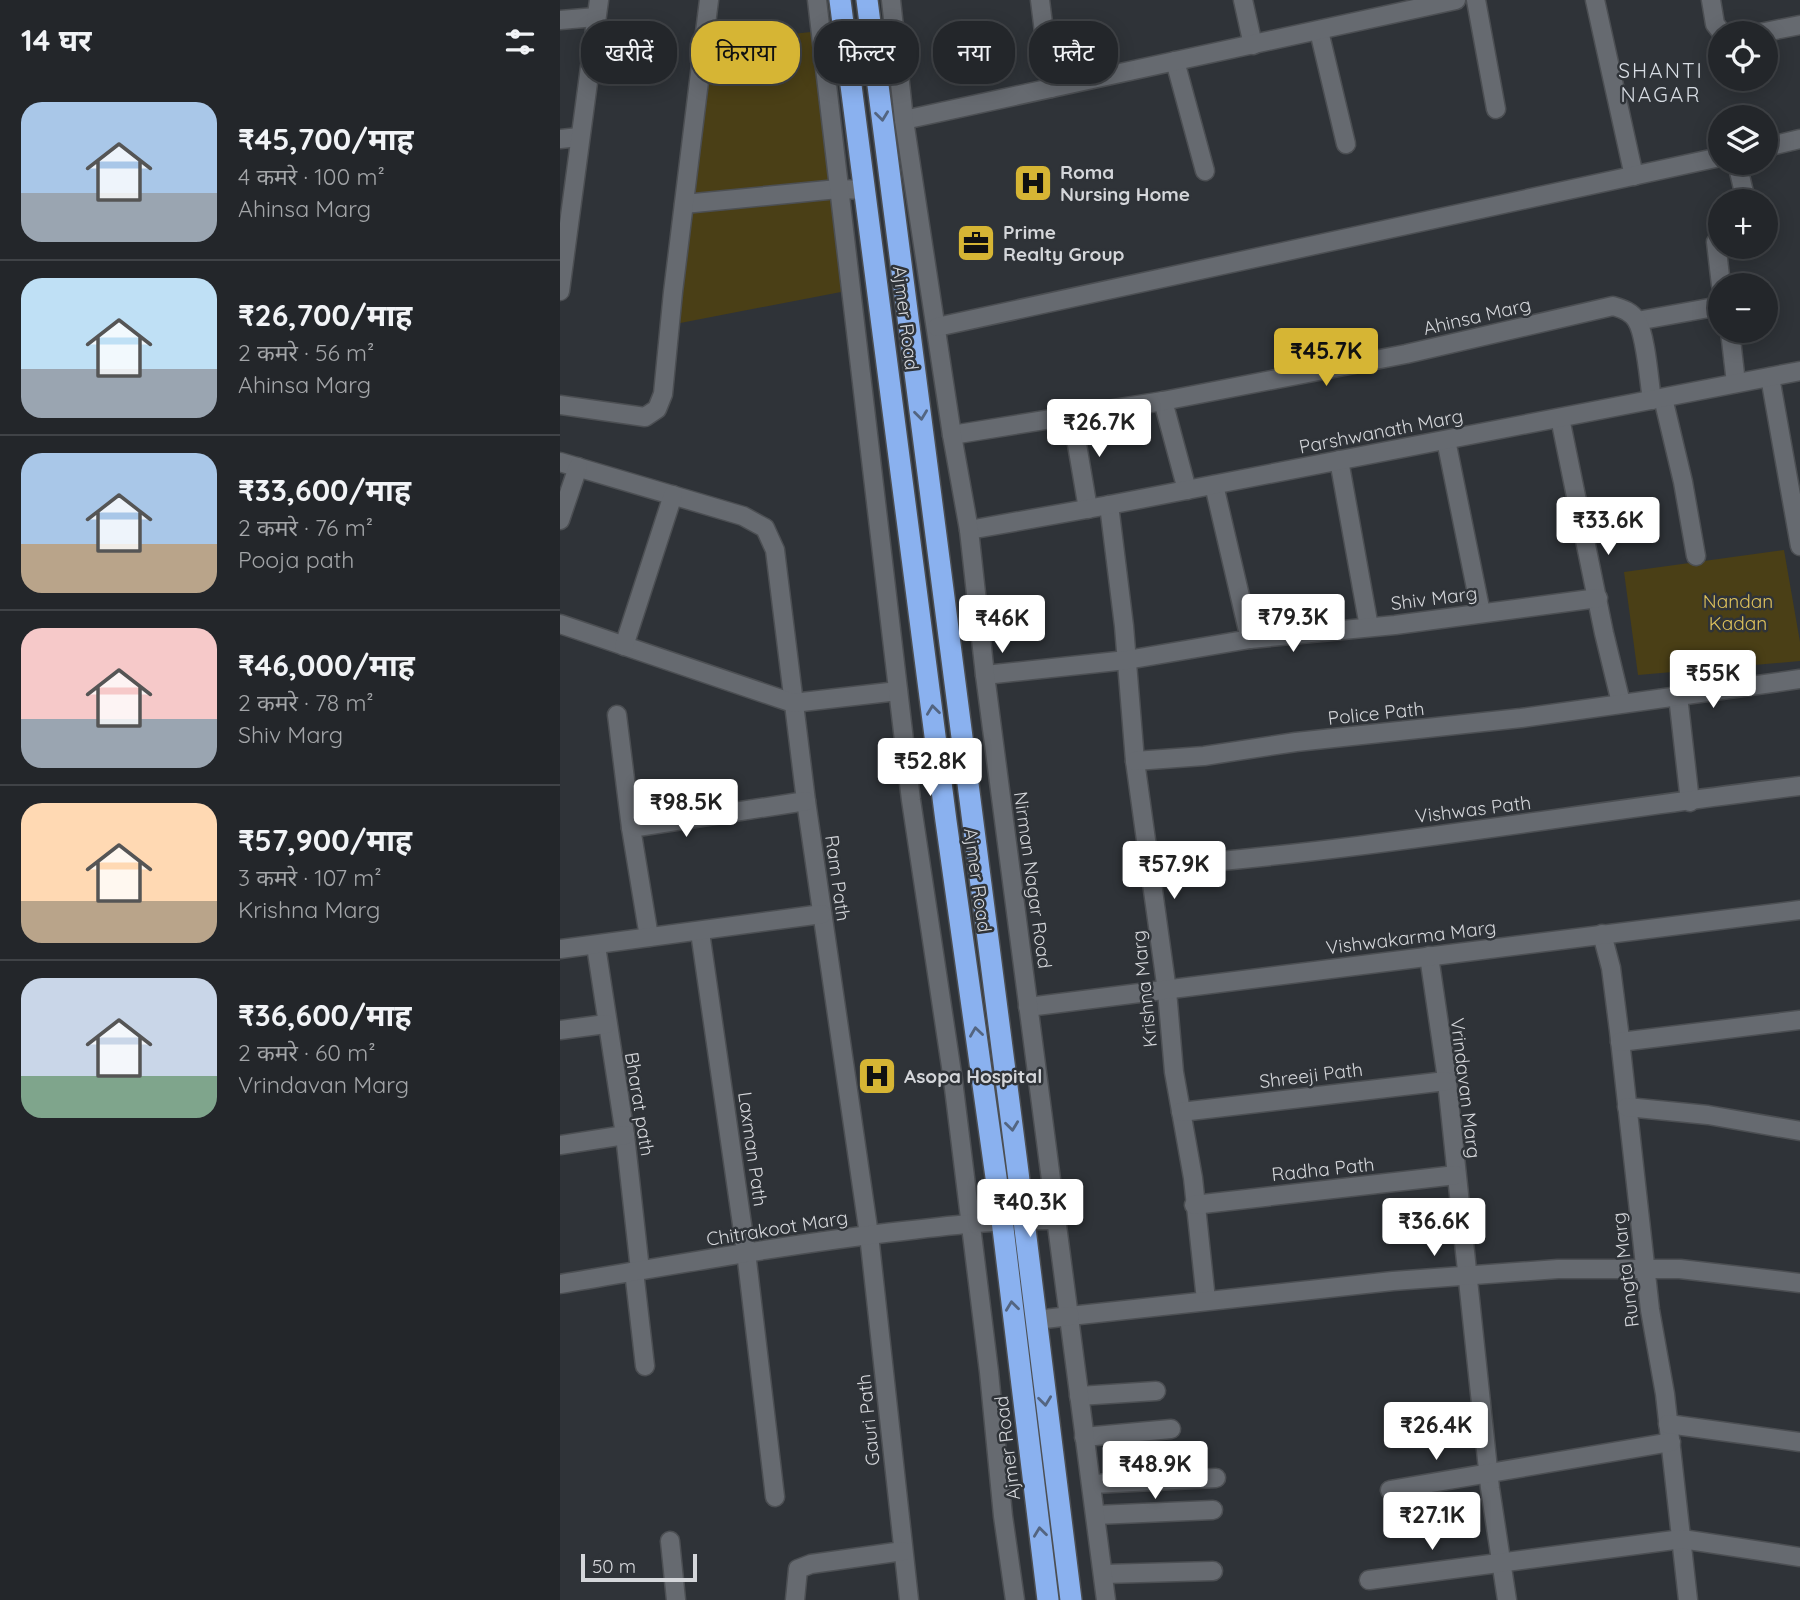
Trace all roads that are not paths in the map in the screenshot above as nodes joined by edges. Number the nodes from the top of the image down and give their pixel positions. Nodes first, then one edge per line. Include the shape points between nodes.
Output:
1 (709, 0) edge
2 (817, 0) edge
3 (840, 0) edge
4 (867, 0) edge
5 (891, 0) edge
6 (1040, 0) edge
7 (1243, 0) edge
8 (1456, 0) edge
9 (1476, 0) edge
10 (1595, 0) edge
11 (1711, 0) edge
12 (598, 9) edge
13 (560, 20) edge
14 (1714, 21) edge
15 (1800, 25) edge
16 (1778, 29) edge
17 (1319, 31) junction
18 (1253, 45) junction
19 (1175, 61) junction
20 (1051, 88) junction
21 (1496, 110) dead end
22 (905, 120) junction
23 (579, 137) junction
24 (560, 139) edge
25 (1800, 139) edge
26 (1346, 144) dead end
27 (1778, 144) edge
28 (1708, 159) edge
29 (1205, 171) dead end
30 (1634, 176) junction
31 (838, 189) junction
32 (865, 190) junction
33 (684, 204) junction
34 (563, 250) edge
35 (560, 291) edge
36 (1708, 308) edge
37 (1637, 321) junction
38 (937, 327) junction
39 (1731, 343) edge
40 (1800, 371) edge
41 (1770, 377) junction
42 (1736, 383) junction
43 (1657, 399) junction
44 (1163, 401) junction
45 (560, 405) edge
46 (1072, 415) junction
47 (1560, 418) junction
48 (952, 435) junction
49 (1446, 440) junction
50 (1339, 460) junction
51 (560, 462) edge
52 (578, 467) junction
53 (1214, 485) junction
54 (1187, 490) junction
55 (673, 495) junction
56 (1109, 505) junction
57 (1088, 509) junction
58 (560, 520) edge
59 (970, 530) junction
60 (1800, 546) edge
61 (1696, 556) dead end
62 (1598, 598) junction
63 (1481, 613) junction
64 (560, 624) edge
65 (1369, 627) junction
66 (1250, 639) junction
67 (624, 646) junction
68 (1126, 660) junction
69 (985, 675) junction
70 (1800, 679) edge
71 (898, 691) junction
72 (1678, 696) junction
73 (793, 703) junction
74 (1621, 703) junction
75 (617, 715) dead end
76 (1135, 761) junction
77 (1800, 786) edge
78 (806, 801) junction
79 (1690, 802) junction
80 (631, 828) junction
81 (1150, 867) junction
82 (1800, 910) edge
83 (822, 914) junction
84 (700, 932) junction
85 (1602, 934) junction
86 (649, 937) junction
87 (596, 946) junction
88 (560, 950) edge
89 (1429, 956) junction
90 (1167, 990) junction
91 (1028, 1007) junction
92 (1800, 1020) edge
93 (607, 1024) junction
94 (560, 1030) edge
95 (1620, 1042) junction
96 (1446, 1081) junction
97 (1627, 1107) junction
98 (1181, 1112) junction
99 (1800, 1131) edge
100 (625, 1135) junction
101 (560, 1145) edge
102 (1456, 1175) junction
103 (1194, 1205) junction
104 (1023, 1219) junction
105 (1002, 1220) junction
106 (1057, 1220) junction
107 (971, 1224) junction
108 (869, 1235) junction
109 (746, 1252) junction
110 (1646, 1268) junction
111 (637, 1270) junction
112 (1468, 1275) junction
113 (1800, 1283) edge
114 (560, 1284) edge
115 (1206, 1300) junction
116 (1070, 1316) junction
117 (1035, 1320) junction
118 (645, 1366) dead end
119 (1156, 1391) dead end
120 (1079, 1396) junction
121 (1171, 1429) dead end
122 (1670, 1433) junction
123 (1084, 1437) junction
124 (1800, 1442) edge
125 (1488, 1472) junction
126 (1216, 1478) dead end
127 (1092, 1484) junction
128 (1390, 1490) dead end
129 (775, 1497) dead end
130 (1213, 1510) dead end
131 (1096, 1515) junction
132 (1682, 1539) junction
133 (670, 1541) dead end
134 (903, 1551) junction
135 (1800, 1557) edge
136 (1501, 1562) junction
137 (1213, 1572) dead end
138 (1104, 1574) junction
139 (1369, 1580) dead end
140 (676, 1600) edge
141 (795, 1600) edge
142 (909, 1600) edge
143 (1015, 1600) edge
144 (1048, 1600) edge
145 (1071, 1600) edge
146 (1107, 1600) edge
147 (1507, 1600) edge
148 (1688, 1600) edge

1 - 33 street
2 - 31 street
3 - 32 highway, Ajmer Road
4 -> 104 highway, Ajmer Road
5 - 22 street, Nirman Nagar Road
6 - 20 street
7 - 18 street
8 - 17 street
9 - 21 street
10 - 30 street
11 - 14 street
12 - 13 street
12 - 23 street
15 - 16 street
17 - 18 street
17 - 26 street
18 - 19 street
19 - 20 street
19 - 29 street
20 - 22 street
22 - 38 street, Nirman Nagar Road
23 - 24 street
23 - 34 street
25 - 27 street
28 - 30 street
30 - 38 street
31 - 32 street
31 - 33 street
31 - 71 street
105 -> 32 highway, Ajmer Road
33 - 45 street via 663,394 657,409 645,417
34 - 35 street
36 - 37 street
37 - 43 street
37 - 44 street, Ahinsa Marg via 1613,306 1406,354
38 - 48 street, Nirman Nagar Road
39 - 42 street
40 - 41 street, Parshwanath Marg
41 - 42 street, Parshwanath Marg
41 - 60 street
42 - 43 street, Parshwanath Marg
43 - 47 street, Parshwanath Marg
43 - 61 street via 1683,482
44 - 46 street, Ahinsa Marg
44 - 54 street
46 - 48 street, Ahinsa Marg
46 - 57 street
47 - 49 street, Parshwanath Marg
47 - 62 street
48 - 59 street, Nirman Nagar Road
49 - 50 street, Parshwanath Marg
49 - 63 street
50 - 53 street, Parshwanath Marg
50 - 65 street
51 - 52 street
52 - 55 street
52 - 58 street
53 - 54 street, Parshwanath Marg
53 - 66 street
54 - 56 street, Parshwanath Marg
55 - 67 street
55 - 73 street, Ram Path via 743,516 765,528 775,550
56 - 57 street, Parshwanath Marg
56 - 68 street, Krishna Marg
57 - 59 street, Parshwanath Marg
59 - 69 street, Nirman Nagar Road
62 - 63 street, Shiv Marg
62 - 74 street
63 - 65 street, Shiv Marg
64 - 67 street
65 - 66 street, Shiv Marg
66 - 68 street, Shiv Marg
67 - 73 street
68 - 69 street, Shiv Marg
68 - 76 street, Krishna Marg
69 - 91 street, Nirman Nagar Road
70 - 72 street, Police Path
71 - 73 street
71 - 107 street
72 - 74 street, Police Path
72 - 79 street
73 - 78 street, Ram Path
74 - 76 street, Police Path
75 - 80 street
76 - 81 street, Krishna Marg
77 - 79 street, Vishwas Path
78 - 80 street
78 - 83 street, Ram Path
79 - 81 street, Vishwas Path
80 - 86 street
81 - 90 street, Krishna Marg
82 - 85 street, Vishwakarma Marg
83 - 84 street
83 - 108 street, Ram Path
84 - 86 street
84 - 109 street, Laxman Path
85 - 89 street, Vishwakarma Marg
85 - 95 street, Rungta Marg
86 - 87 street
87 - 88 street
87 - 93 street, Bharat path
89 - 90 street, Vishwakarma Marg
89 - 96 street, Vrindavan Marg
90 - 91 street, Vishwakarma Marg
90 - 98 street, Krishna Marg
91 - 106 street, Nirman Nagar Road
92 - 95 street
93 - 94 street
93 - 100 street, Bharat path
95 - 97 street, Rungta Marg
96 - 98 street, Shreeji Path
96 - 102 street, Vrindavan Marg
97 - 99 street
97 - 110 street, Rungta Marg
98 - 103 street, Krishna Marg
100 - 101 street
100 - 111 street, Bharat path
102 - 103 street, Radha Path
102 - 112 street, Vrindavan Marg
103 - 115 street, Krishna Marg
104 - 105 street, Chitrakoot Marg
104 - 106 street, Chitrakoot Marg
104 - 117 highway, Ajmer Road
105 - 107 street, Chitrakoot Marg
144 -> 105 highway, Ajmer Road
106 - 116 street, Nirman Nagar Road
107 - 108 street, Chitrakoot Marg
107 - 143 street
108 - 109 street, Chitrakoot Marg
108 - 134 street, Gauri Path
109 - 111 street, Chitrakoot Marg
109 - 129 street, Laxman Path
110 - 112 street
110 - 113 street
110 - 122 street, Rungta Marg
111 - 114 street, Chitrakoot Marg
111 - 118 street, Bharat path
112 - 115 street
112 - 125 street, Vrindavan Marg
115 - 116 street
116 - 117 street
116 - 120 street, Nirman Nagar Road
117 -> 145 highway, Ajmer Road
119 - 120 street
120 - 123 street, Nirman Nagar Road
121 - 123 street
122 - 124 street
122 - 125 street
122 - 132 street, Rungta Marg
123 - 127 street, Nirman Nagar Road
125 - 128 street
125 - 136 street, Vrindavan Marg
126 - 127 street
127 - 131 street, Nirman Nagar Road
130 - 131 street
131 - 138 street, Nirman Nagar Road
132 - 135 street
132 - 136 street
132 - 148 street, Rungta Marg
133 - 140 street
134 - 141 street via 798,1569
134 - 142 street, Gauri Path
136 - 139 street
136 - 147 street, Vrindavan Marg
137 - 138 street
138 - 146 street, Nirman Nagar Road

